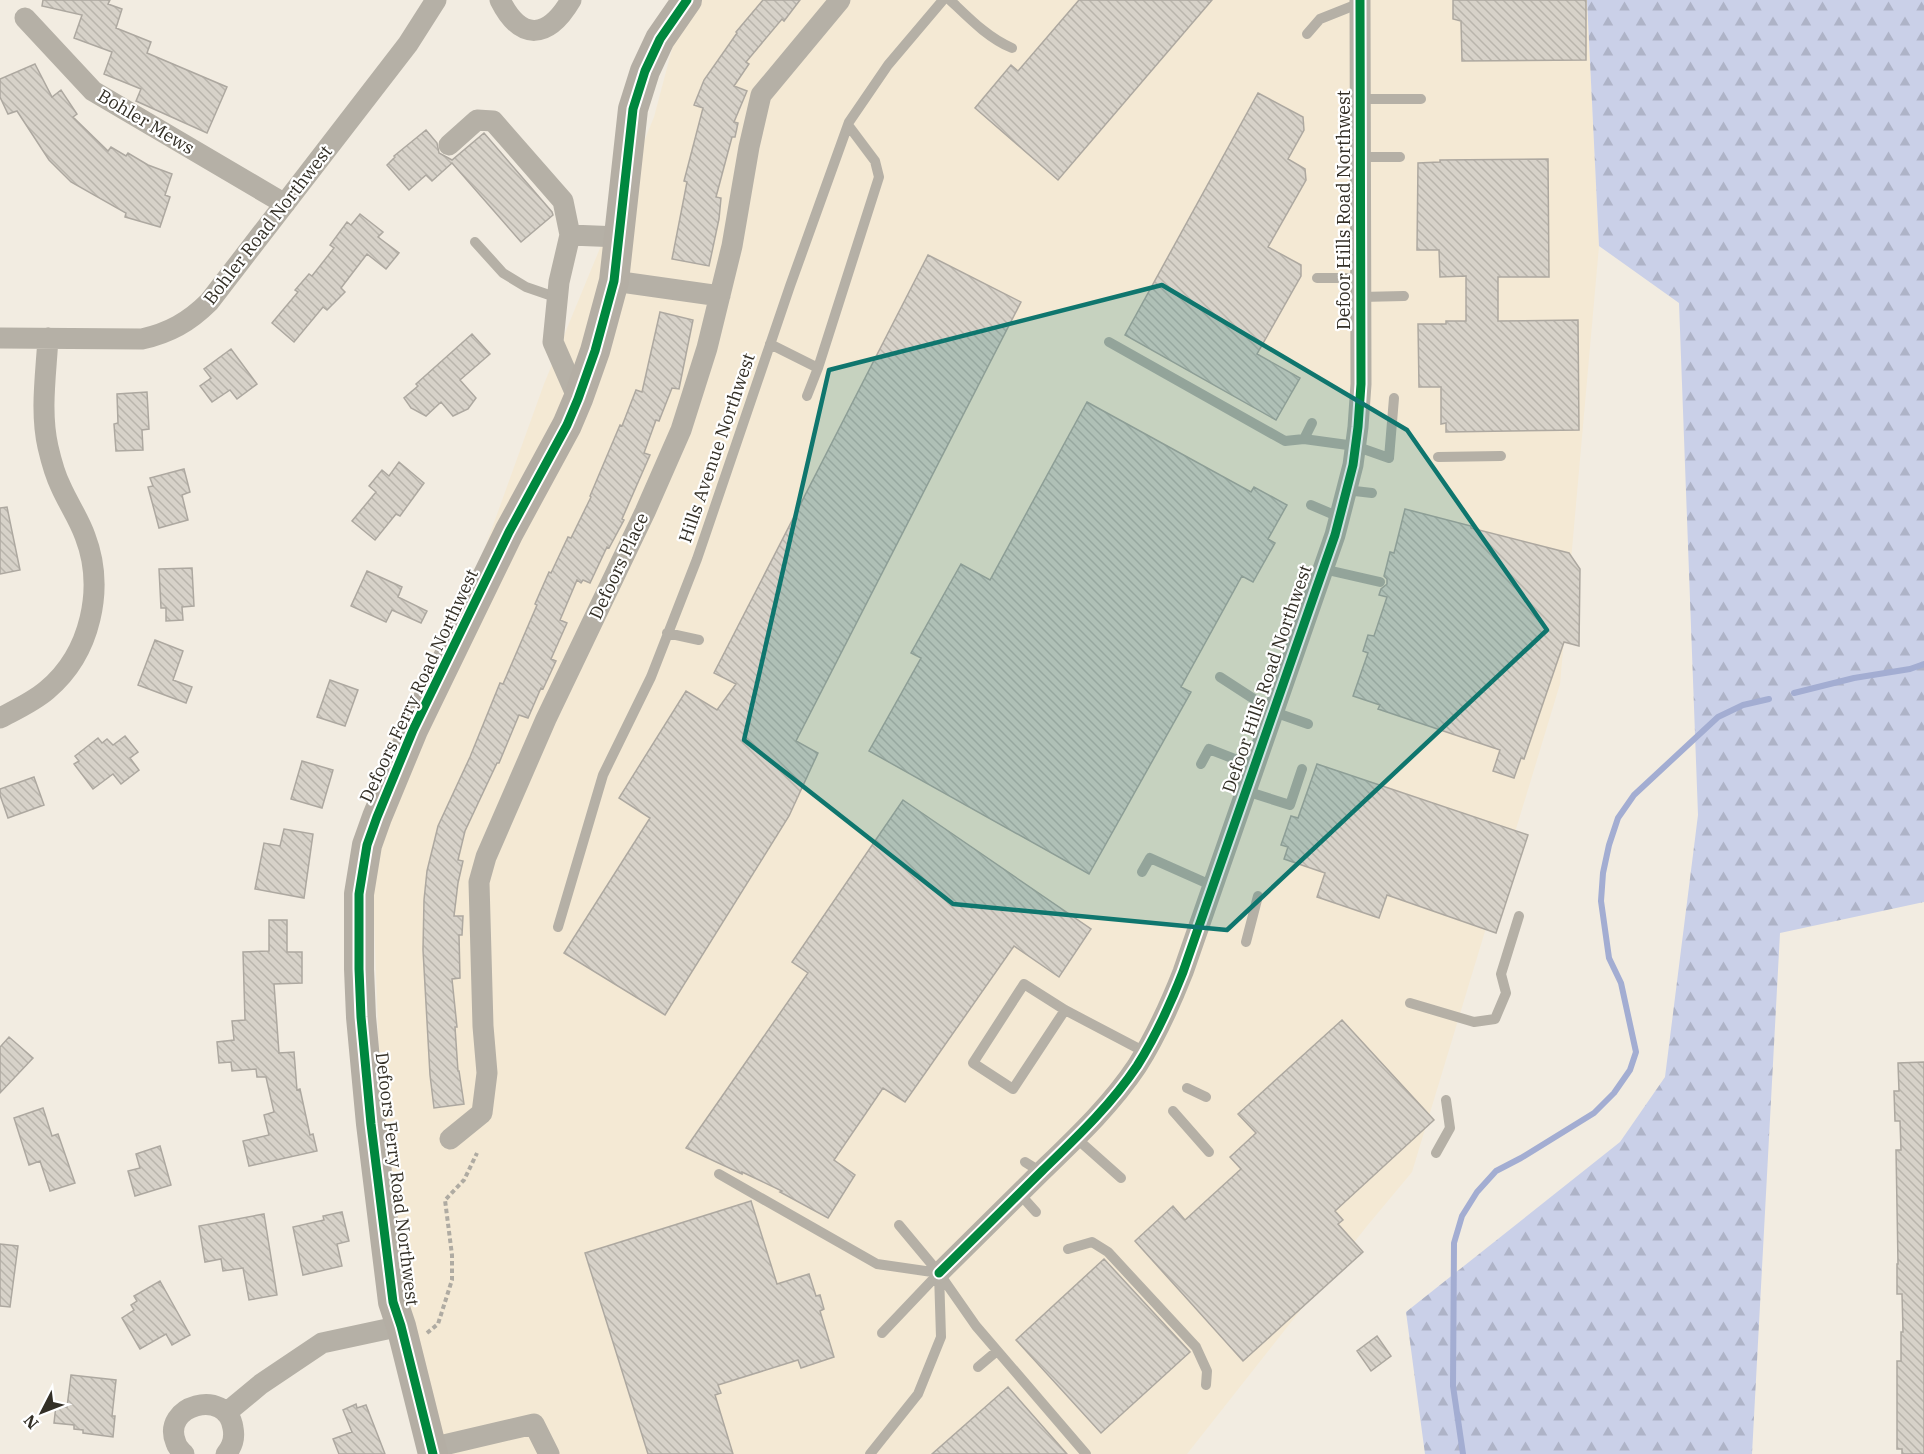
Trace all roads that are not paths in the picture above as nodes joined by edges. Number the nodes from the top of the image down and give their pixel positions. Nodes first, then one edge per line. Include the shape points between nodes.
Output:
1 (436, 0) edge
2 (500, 0) edge
3 (571, 0) edge
4 (687, 0) edge
5 (840, 0) edge
6 (943, 0) edge
7 (950, 0) edge
8 (1360, 2) edge
9 (25, 18) dead end
10 (1307, 34) dead end
11 (1012, 48) dead end
12 (1360, 99) junction
13 (1420, 99) dead end
14 (848, 126) junction
15 (449, 145) dead end
16 (1360, 156) junction
17 (1400, 157) dead end
18 (285, 204) junction
19 (570, 235) junction
20 (620, 237) junction
21 (475, 242) dead end
22 (1317, 278) dead end
23 (614, 281) junction
24 (1361, 288) junction
25 (720, 296) junction
26 (1404, 296) dead end
27 (558, 298) junction
28 (0, 338) edge
29 (48, 338) junction
30 (1109, 342) dead end
31 (770, 344) junction
32 (818, 368) junction
33 (807, 396) dead end
34 (1394, 398) dead end
35 (578, 399) junction
36 (1312, 423) dead end
37 (1304, 439) junction
38 (1355, 446) junction
39 (1502, 456) dead end
40 (1438, 457) dead end
41 (1346, 490) junction
42 (1372, 493) dead end
43 (1311, 505) dead end
44 (1339, 517) junction
45 (1323, 569) junction
46 (1380, 582) dead end
47 (668, 633) junction
48 (699, 640) dead end
49 (1220, 677) dead end
50 (1274, 711) junction
51 (0, 718) edge
52 (1308, 724) dead end
53 (1201, 764) dead end
54 (1255, 767) junction
55 (1302, 769) dead end
56 (1246, 791) junction
57 (1142, 872) dead end
58 (1213, 886) junction
59 (1258, 896) dead end
60 (1519, 916) dead end
61 (558, 927) dead end
62 (1246, 942) dead end
63 (1410, 1003) dead end
64 (1065, 1010) junction
65 (1145, 1052) junction
66 (1187, 1088) dead end
67 (1206, 1097) dead end
68 (1446, 1100) dead end
69 (1173, 1112) dead end
70 (1076, 1138) junction
71 (450, 1139) dead end
72 (1209, 1152) dead end
73 (1436, 1153) dead end
74 (719, 1174) dead end
75 (1121, 1178) dead end
76 (1019, 1193) junction
77 (1036, 1212) dead end
78 (899, 1226) dead end
79 (1068, 1249) dead end
80 (939, 1273) junction
81 (402, 1326) junction
82 (882, 1333) dead end
83 (997, 1351) junction
84 (978, 1367) dead end
85 (1206, 1385) dead end
86 (226, 1413) junction
87 (432, 1451) edge
88 (184, 1454) edge
89 (226, 1454) edge
90 (549, 1454) edge
91 (870, 1454) edge
92 (1086, 1454) edge

1 - 18 street, Bohler Road Northwest via 408,44
2 - 3 street via 516,24 540,31 554,24
4 - 20 street, Defoors Ferry Road Northwest via 660,39 633,109
5 - 25 street, Defoors Place via 761,95
6 - 14 lane, Hills Avenue Northwest via 888,65
7 - 11 lane via 981,29
8 - 10 lane via 1320,19
8 - 12 street, Defoor Hills Road Northwest
9 - 18 street, Bohler Mews via 93,91
12 - 13 lane
12 - 16 street, Defoor Hills Road Northwest
14 - 31 lane, Hills Avenue Northwest
14 - 32 lane via 875,161 879,177
15 - 19 street via 477,120 493,121 563,201
16 - 17 lane
16 - 24 street, Defoor Hills Road Northwest
18 - 29 street, Bohler Road Northwest via 209,302 182,325 142,339
19 - 20 street
19 - 27 street
20 - 23 street, Defoors Ferry Road Northwest
21 - 27 lane via 503,273 526,288
22 - 24 lane
23 - 25 street
23 - 35 street, Defoors Ferry Road Northwest
24 - 26 lane
24 - 38 street, Defoor Hills Road Northwest via 1361,384
25 - 71 street, Defoors Place via 681,429 486,857 479,882 487,1073 482,1113
27 - 35 street via 553,342
28 - 29 street, Bohler Road Northwest
29 - 51 street via 44,407 48,446 60,484 86,536 94,570 94,606 83,643 61,677 30,703
30 - 37 lane via 1285,441
31 - 32 lane
31 - 47 lane, Hills Avenue Northwest
32 - 33 lane
34 - 38 lane via 1389,458
35 - 81 street, Defoors Ferry Road Northwest via 508,532 413,730 367,845 359,894 361,1017 393,1302
36 - 37 lane
37 - 38 lane
38 - 41 street, Defoor Hills Road Northwest
39 - 40 lane
41 - 42 lane
41 - 44 street, Defoor Hills Road Northwest
43 - 44 lane
44 - 45 street, Defoor Hills Road Northwest
45 - 46 lane
45 - 50 street, Defoor Hills Road Northwest
47 - 48 lane
47 - 61 lane, Hills Avenue Northwest via 603,775
49 - 50 lane
50 - 52 lane
50 - 54 street, Defoor Hills Road Northwest
53 - 54 lane via 1209,748
54 - 56 street, Defoor Hills Road Northwest
55 - 56 lane via 1290,805
56 - 58 street, Defoor Hills Road Northwest
57 - 58 lane via 1150,858
58 - 65 street, Defoor Hills Road Northwest via 1173,998
59 - 62 lane
60 - 63 lane via 1501,974 1506,993 1495,1019 1474,1022
64 - 64 lane via 1024,984 973,1063 1013,1089
64 - 65 lane
65 - 70 street, Defoor Hills Road Northwest via 1112,1099
66 - 67 lane
68 - 73 lane via 1450,1128
69 - 72 lane
70 - 75 lane
70 - 76 street, Defoor Hills Road Northwest via 1033,1167
74 - 80 lane via 877,1264
76 - 77 lane
76 - 80 street, Defoor Hills Road Northwest
78 - 80 lane
79 - 85 lane via 1092,1242 1108,1252 1196,1347 1207,1371
80 - 82 lane
80 - 83 lane
80 - 91 lane via 940,1337 918,1395
81 - 86 street via 322,1342
81 - 87 street, Defoors Ferry Road Northwest
83 - 84 lane
83 - 92 lane
86 - 88 street via 210,1404 184,1411 174,1433
86 - 89 street via 234,1432
87 - 90 street via 534,1424

